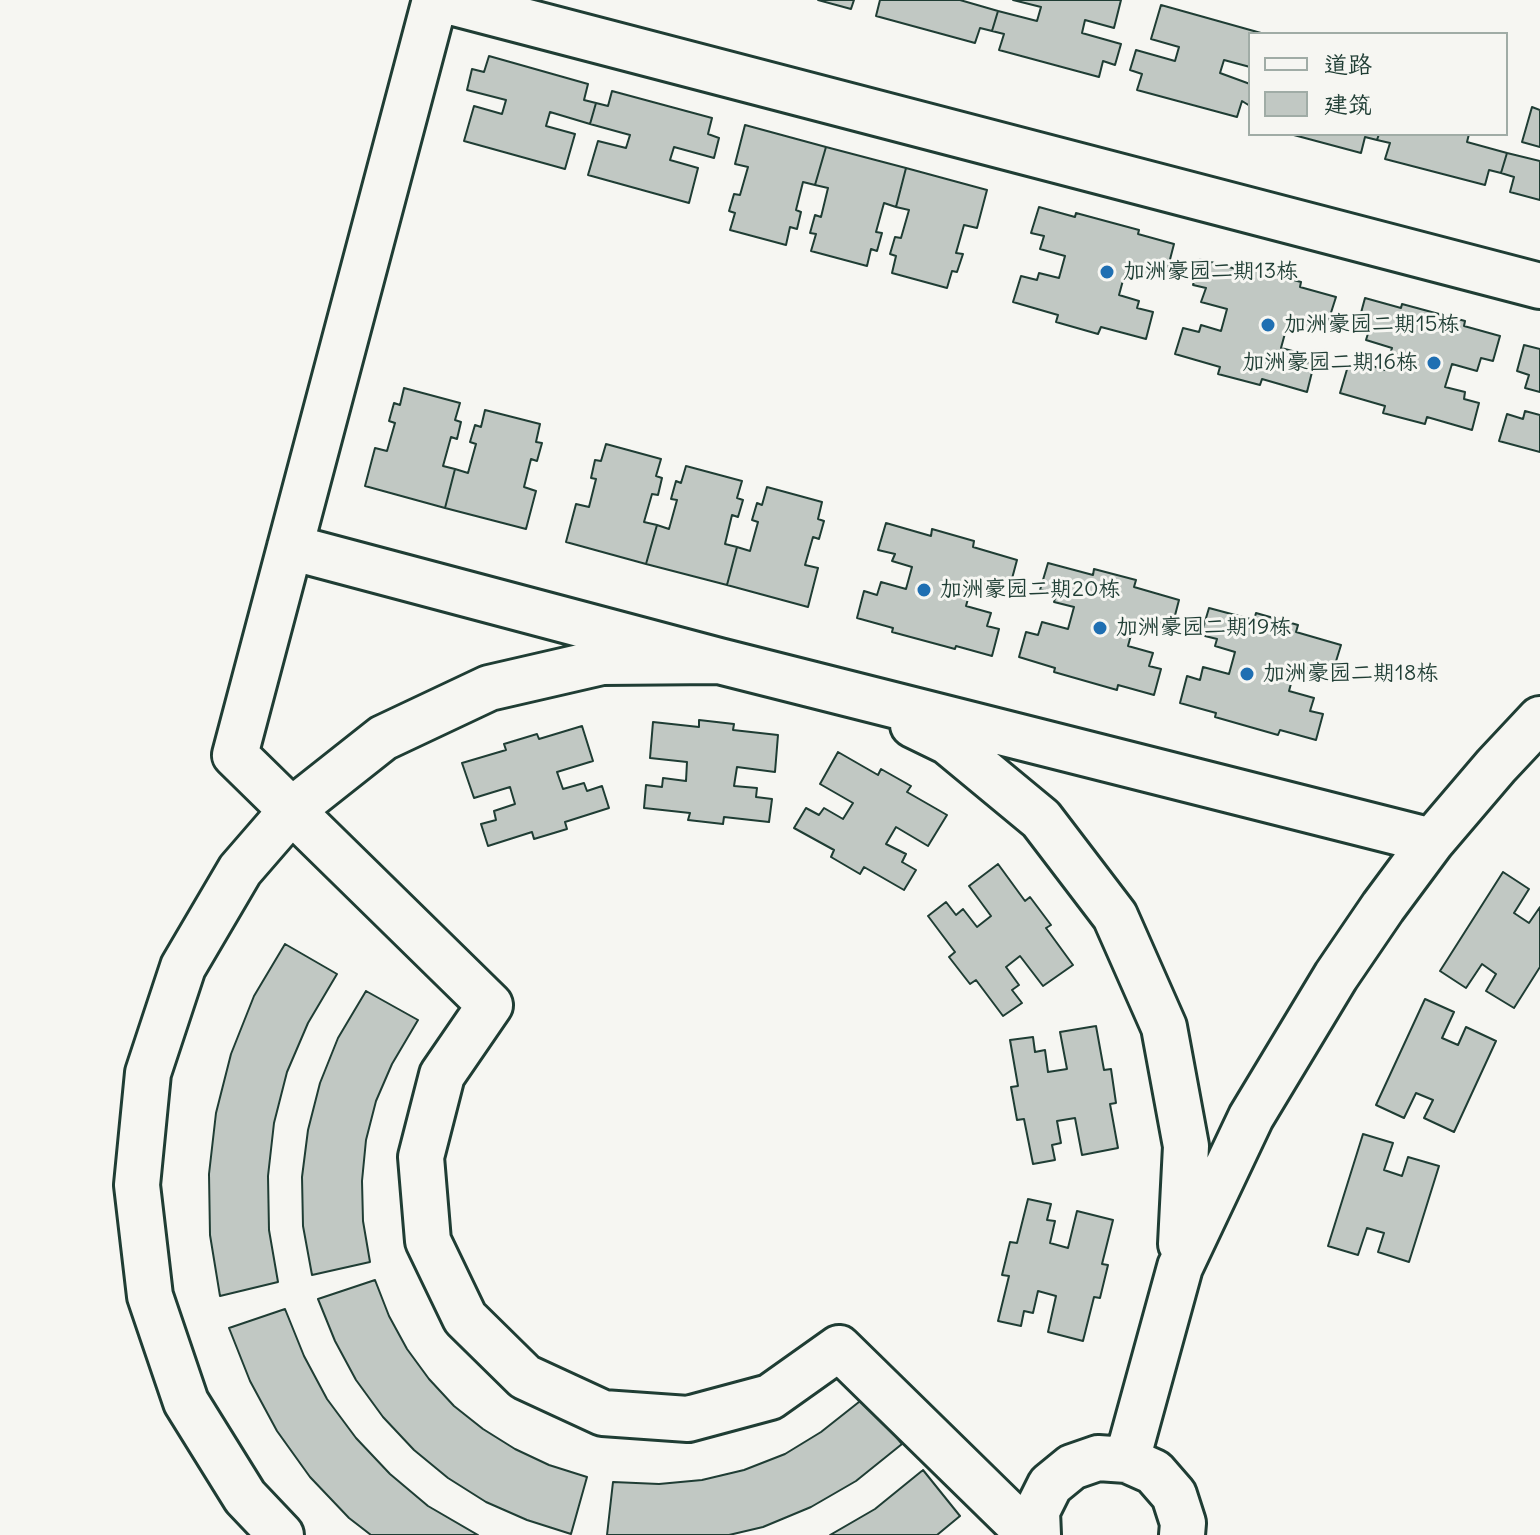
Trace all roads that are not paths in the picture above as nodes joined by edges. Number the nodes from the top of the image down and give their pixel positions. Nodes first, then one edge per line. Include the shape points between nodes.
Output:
1 (435, 0) edge
2 (443, 0) edge
3 (1540, 286) edge
4 (290, 547) junction
5 (719, 661) junction
6 (850, 694) junction
7 (1540, 719) edge
8 (292, 810) junction
9 (1432, 841) junction
10 (1180, 1267) junction
11 (1127, 1460) junction
12 (281, 1535) edge
13 (1030, 1535) edge
14 (1038, 1535) edge
15 (1182, 1535) edge

1 - 4 lane
2 - 3 lane
4 - 5 lane
4 - 8 lane via 235,755
5 - 6 lane
5 - 8 lane via 602,662 489,688 383,738
6 - 9 lane
6 - 10 lane via 948,742 1041,819 1115,916 1164,1027 1170,1056 1186,1146
7 - 9 lane
8 - 12 lane via 240,870 183,967 148,1073 137,1185 150,1296 186,1402 245,1497
8 - 13 lane via 490,1005 442,1075 421,1157 428,1241 465,1318 525,1377 603,1413 688,1419 770,1397 839,1348
9 - 10 lane via 1336,976 1251,1117
10 - 11 lane
11 - 14 lane via 1098,1458 1072,1467 1050,1485 1037,1511
11 - 15 lane via 1154,1472 1174,1495

